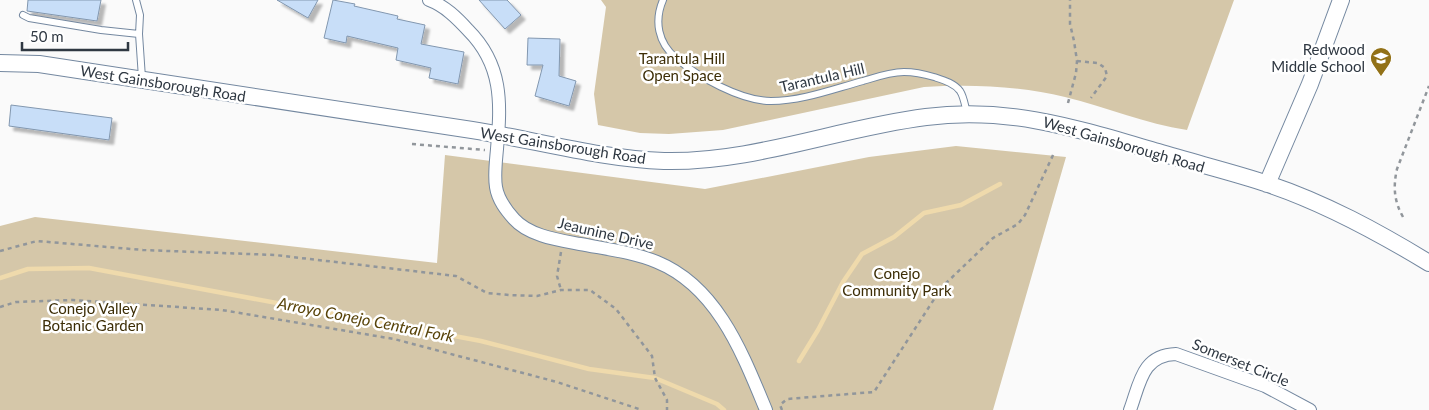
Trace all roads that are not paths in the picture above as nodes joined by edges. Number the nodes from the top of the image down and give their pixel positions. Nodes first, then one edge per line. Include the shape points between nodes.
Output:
1 (136, 0) edge
2 (429, 0) edge
3 (664, 0) edge
4 (1341, 0) edge
5 (23, 15) dead end
6 (139, 34) junction
7 (0, 63) edge
8 (142, 80) junction
9 (967, 114) junction
10 (497, 143) junction
11 (1267, 184) junction
12 (1429, 264) edge
13 (766, 410) edge
14 (1130, 410) edge
15 (1310, 410) edge

1 - 6 lane via 140,16
2 - 10 street, Jeaunine Drive via 455,17 475,36 490,61 500,101
3 - 9 lane, Tarantula Hill via 659,9 658,25 668,51 694,72 740,95 769,102 789,100 885,74 904,72 945,80 960,91
4 - 11 street via 1310,84
5 - 6 lane
6 - 8 lane
7 - 8 street, West Gainsborough Road via 39,64
8 - 10 street, West Gainsborough Road
9 - 10 street, West Gainsborough Road via 891,122 705,160 624,158
9 - 11 street, West Gainsborough Road via 1024,117 1065,125
10 - 13 street, Jeaunine Drive via 496,187 501,203 515,221 532,232 564,241 637,255 682,276 717,311 729,329
11 - 12 street, West Gainsborough Road via 1327,208
14 - 15 street, Somerset Circle via 1144,371 1150,363 1167,354 1176,354 1265,386

